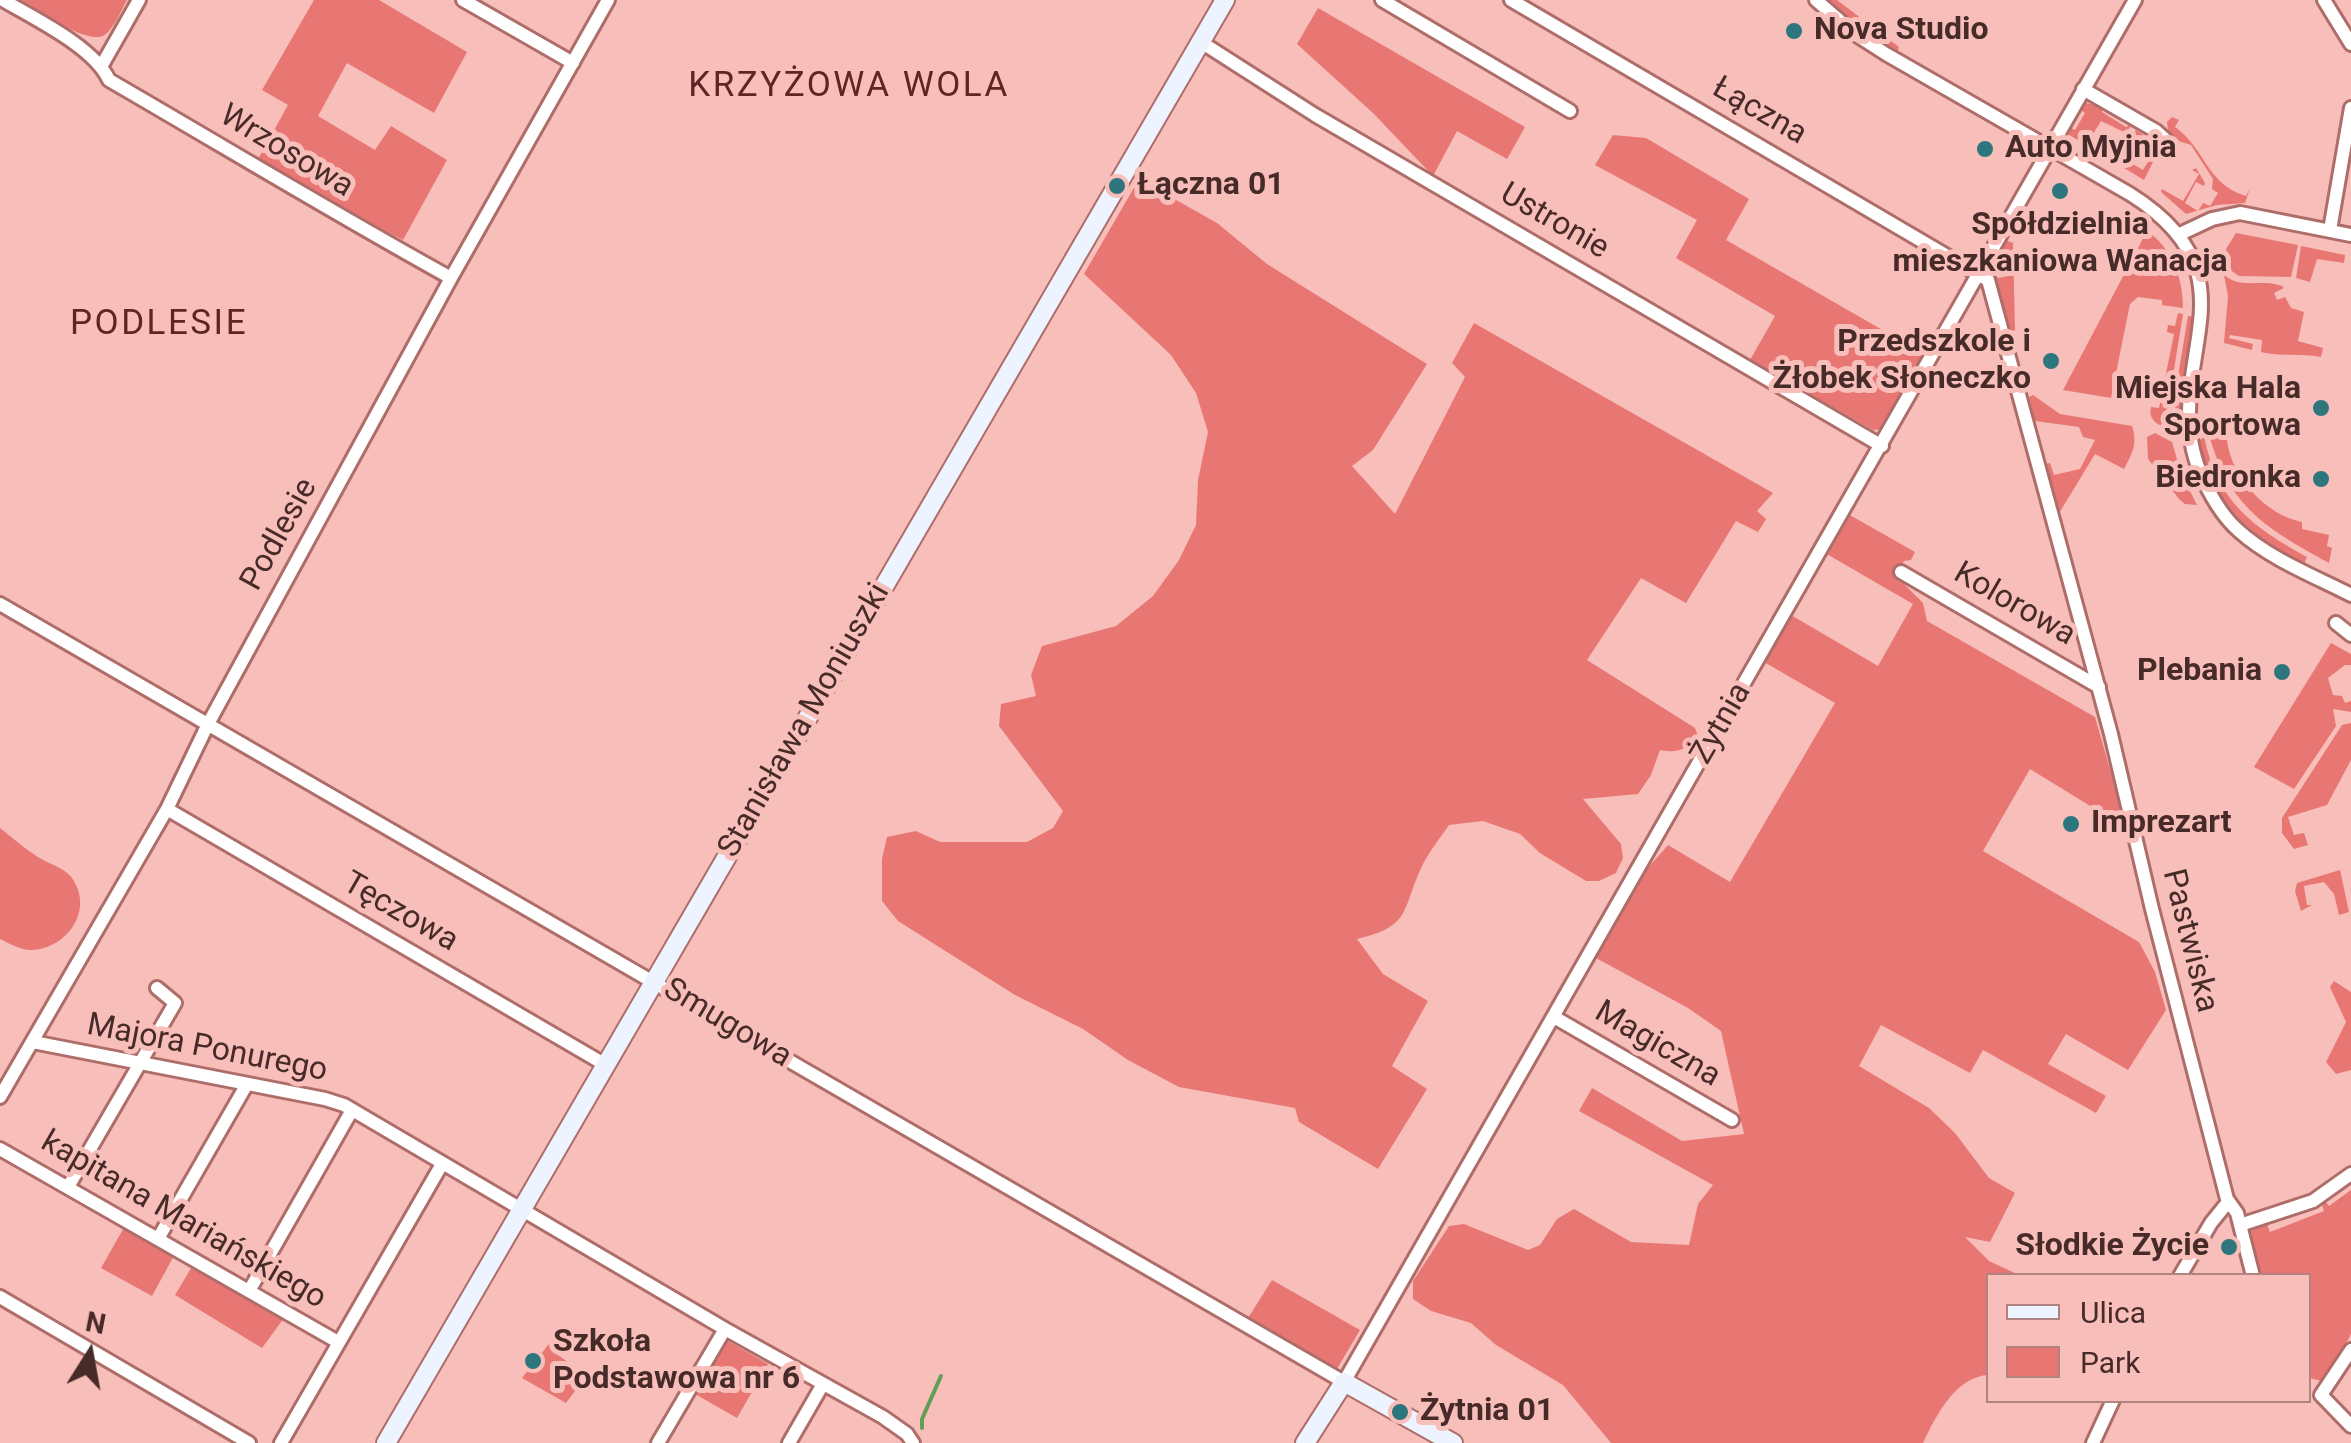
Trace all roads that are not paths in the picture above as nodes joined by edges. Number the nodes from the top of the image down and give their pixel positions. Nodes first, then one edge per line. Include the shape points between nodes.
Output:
1 (3, 0) edge
2 (139, 0) edge
3 (463, 0) edge
4 (608, 0) edge
5 (1225, 0) edge
6 (1382, 0) edge
7 (1511, 0) edge
8 (1816, 0) edge
9 (2135, 0) edge
10 (2324, 0) edge
11 (1201, 42) junction
12 (2351, 44) edge
13 (572, 62) junction
14 (102, 65) junction
15 (2083, 89) junction
16 (2351, 108) edge
17 (1570, 110) dead end
18 (2162, 136) dead end
19 (2049, 147) junction
20 (2330, 230) junction
21 (2180, 234) junction
22 (2351, 235) edge
23 (1980, 272) junction
24 (451, 278) junction
25 (1882, 446) junction
26 (1901, 572) dead end
27 (2351, 595) edge
28 (3, 610) edge
29 (2336, 623) dead end
30 (2351, 636) edge
31 (2099, 687) junction
32 (208, 724) junction
33 (167, 810) junction
34 (653, 981) junction
35 (157, 988) dead end
36 (1554, 1017) junction
37 (34, 1042) junction
38 (141, 1063) junction
39 (604, 1064) junction
40 (248, 1084) junction
41 (0, 1097) edge
42 (352, 1110) junction
43 (1732, 1120) dead end
44 (0, 1149) edge
45 (442, 1164) junction
46 (2351, 1174) edge
47 (68, 1187) junction
48 (2228, 1202) junction
49 (522, 1210) junction
50 (2240, 1226) junction
51 (159, 1238) junction
52 (2182, 1273) edge
53 (2252, 1273) edge
54 (250, 1291) junction
55 (0, 1297) edge
56 (725, 1329) junction
57 (338, 1342) junction
58 (2351, 1350) edge
59 (1344, 1382) junction
60 (823, 1384) junction
61 (2315, 1392) edge
62 (2112, 1403) edge
63 (2351, 1426) edge
64 (249, 1443) edge
65 (281, 1443) edge
66 (386, 1443) edge
67 (658, 1443) edge
68 (789, 1443) edge
69 (913, 1443) edge
70 (1305, 1443) edge
71 (1453, 1443) edge
72 (2093, 1443) edge

1 - 14 street, Wrzosowa
2 - 14 street
3 - 13 street
4 - 13 street, Podlesie
5 - 11 street, Stanisława Moniuszki
6 - 17 street
7 - 23 street, Łączna
8 - 19 street via 1886,54
9 - 15 street, Żytnia
10 - 12 street
11 - 25 street, Ustronie
11 - 34 street, Stanisława Moniuszki
13 - 24 street, Podlesie
14 - 24 street, Wrzosowa via 108,80
15 - 18 street
15 - 19 street, Żytnia
16 - 20 street
19 - 21 street via 2152,208
19 - 23 street, Żytnia
20 - 21 street via 2240,213
20 - 22 street
21 - 27 street via 2202,296 2188,407 2199,472 2239,531
23 - 25 street, Żytnia
23 - 31 street, Pastwiska via 1988,280
24 - 32 street, Podlesie
25 - 36 street, Żytnia
26 - 31 street, Kolorowa
28 - 32 street, Smugowa
29 - 30 street
31 - 48 street, Pastwiska
32 - 33 street, Podlesie
32 - 34 street, Smugowa
33 - 37 street, Podlesie
33 - 39 street, Tęczowa
34 - 39 street, Stanisława Moniuszki
34 - 59 street, Smugowa
35 - 38 street via 175,1003
36 - 43 street, Magiczna
36 - 59 street, Żytnia
37 - 38 street, Majora Ponurego
37 - 41 street, Podlesie
38 - 40 street, Majora Ponurego
38 - 47 street
39 - 49 street, Stanisława Moniuszki
40 - 42 street, Majora Ponurego
40 - 51 street
42 - 45 street, Majora Ponurego
42 - 54 street
44 - 47 street, kapitana Mariańskiego
45 - 49 street, Majora Ponurego
45 - 57 street
46 - 50 street via 2312,1201
47 - 51 street, kapitana Mariańskiego
48 - 50 street, Pastwiska
48 - 52 street
49 - 56 street, Majora Ponurego
49 - 66 street, Stanisława Moniuszki
50 - 53 street, Pastwiska
51 - 54 street, kapitana Mariańskiego
54 - 57 street, kapitana Mariańskiego
55 - 64 street
56 - 60 street, Majora Ponurego
56 - 67 street
57 - 65 street
58 - 61 street
59 - 70 street, Żytnia
59 - 71 street, Smugowa
60 - 68 street
60 - 69 street, Majora Ponurego via 883,1417
61 - 63 street
62 - 72 street

